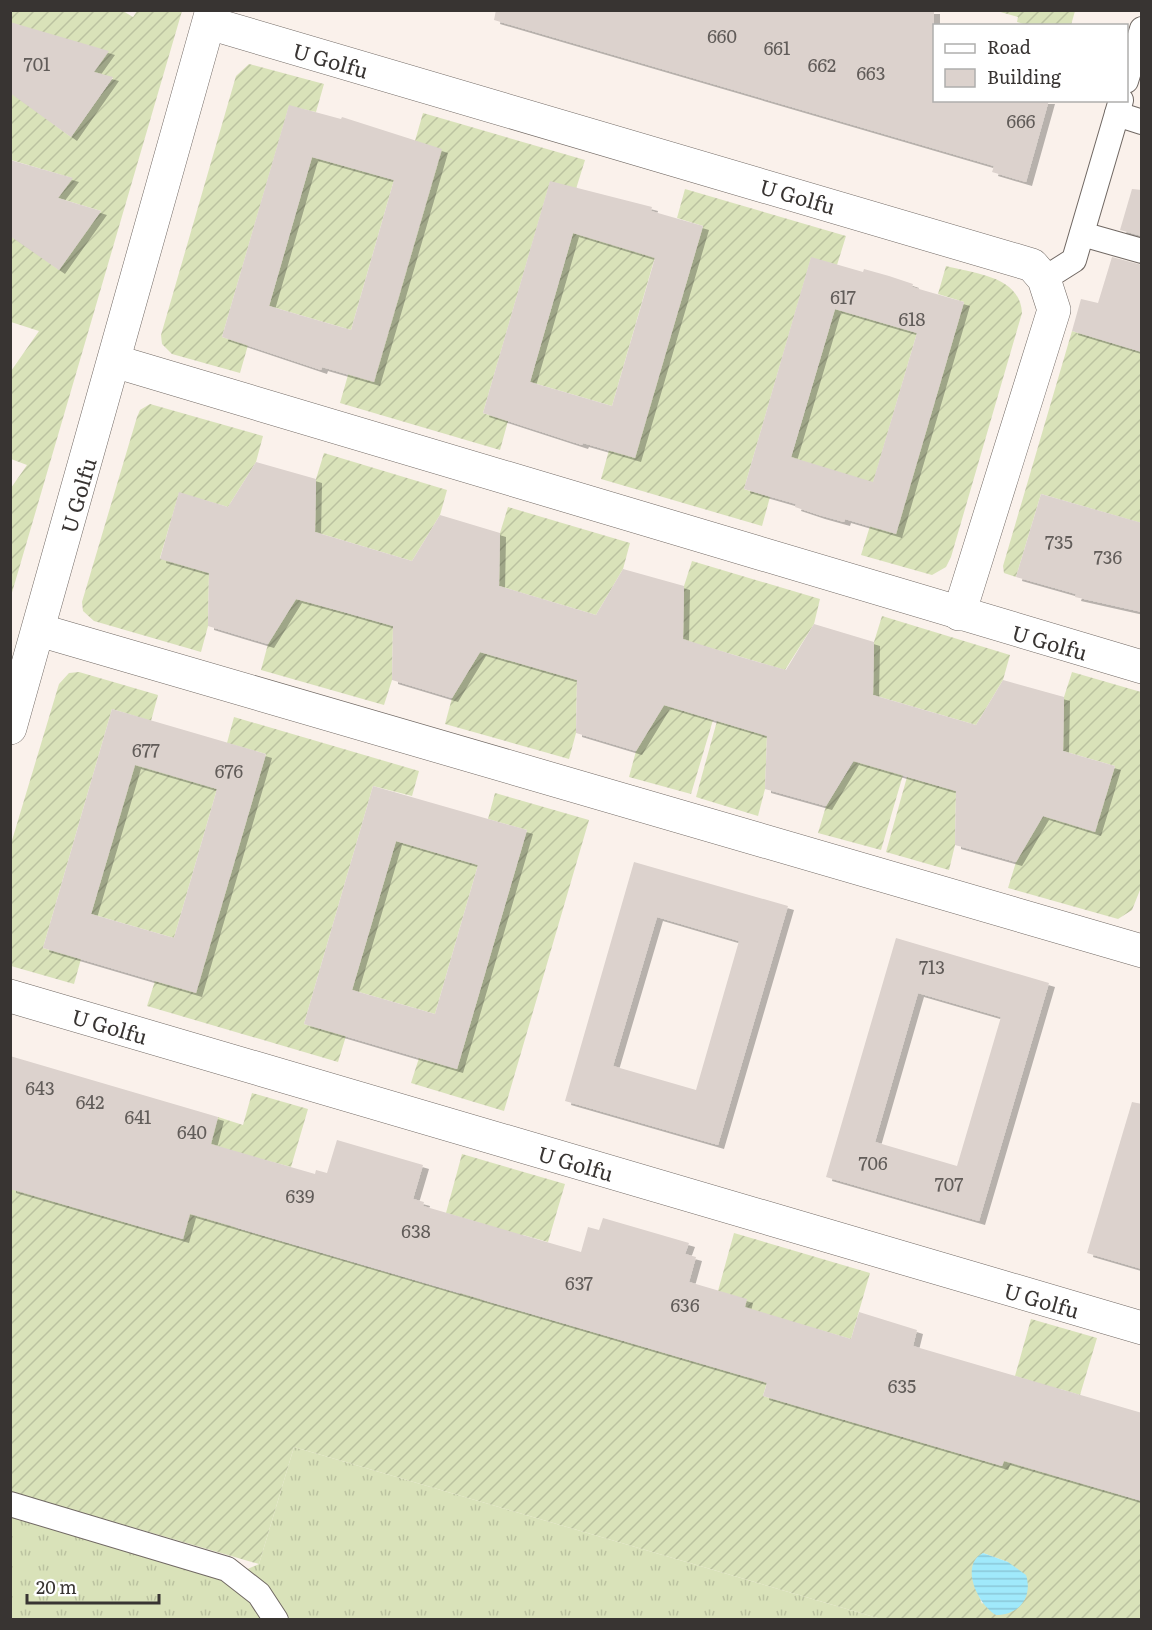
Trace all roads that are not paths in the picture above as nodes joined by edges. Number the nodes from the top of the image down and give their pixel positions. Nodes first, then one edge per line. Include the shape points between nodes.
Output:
1 (211, 17) edge
2 (1142, 29) edge
3 (1128, 74) edge
4 (1119, 107) edge
5 (1142, 122) edge
6 (1082, 234) junction
7 (1142, 252) edge
8 (1044, 279) junction
9 (114, 361) junction
10 (958, 614) junction
11 (39, 630) junction
12 (1142, 667) edge
13 (10, 728) edge
14 (1142, 951) edge
15 (10, 996) edge
16 (1142, 1328) edge
17 (10, 1504) edge
18 (276, 1620) edge

1 - 8 street, U Golfu via 1012,258 1032,266
1 - 9 street, U Golfu
2 - 3 lane
4 - 5 lane
4 - 6 lane
6 - 7 lane
6 - 8 lane via 1074,260
8 - 10 street via 1054,310
9 - 10 street, U Golfu
9 - 11 street, U Golfu
10 - 12 street, U Golfu
11 - 13 street, U Golfu
11 - 14 street
15 - 16 street, U Golfu
17 - 18 lane via 227,1569 259,1594

